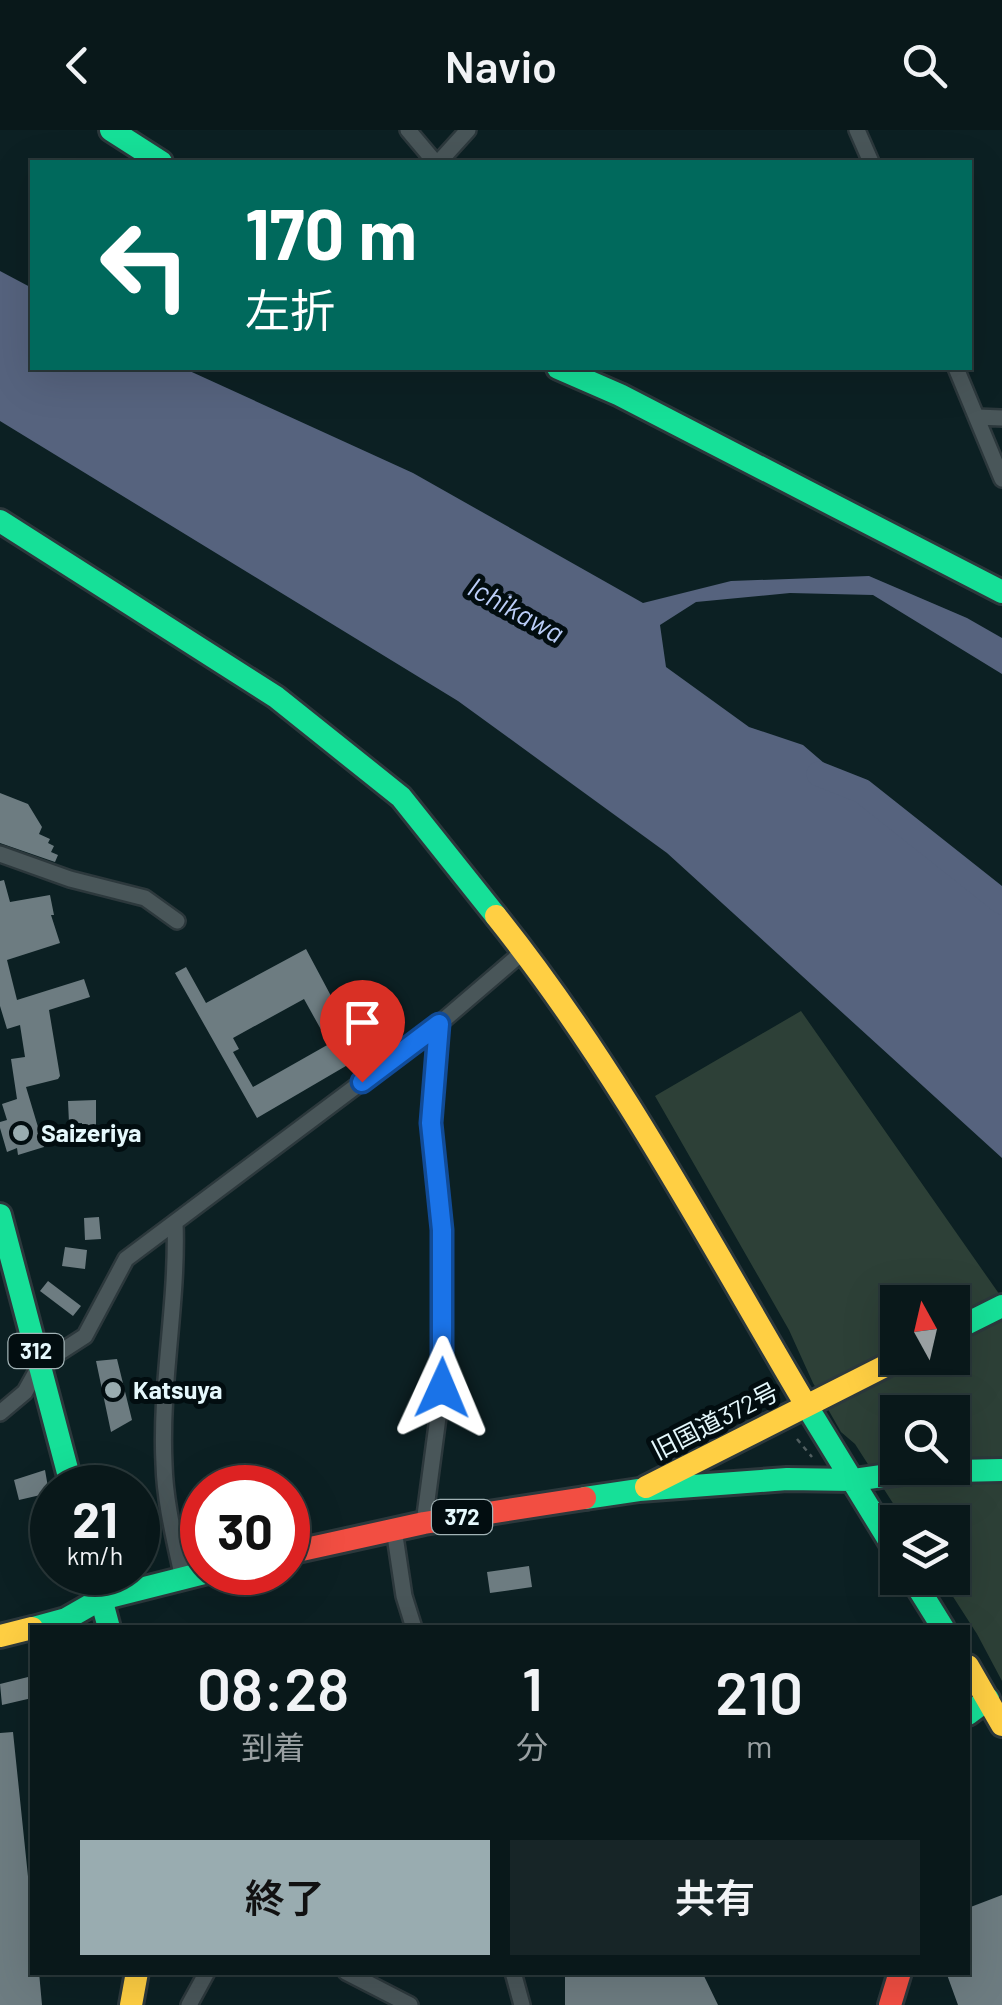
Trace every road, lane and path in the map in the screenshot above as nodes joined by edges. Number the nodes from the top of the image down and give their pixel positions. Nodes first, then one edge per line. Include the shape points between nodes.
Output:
1 (111, 130) edge
2 (408, 130) edge
3 (468, 130) edge
4 (857, 130) edge
5 (157, 160) edge
6 (435, 160) edge
7 (439, 160) edge
8 (869, 160) edge
9 (562, 370) edge
10 (957, 370) edge
11 (977, 417) junction
12 (1002, 418) edge
13 (1002, 479) edge
14 (0, 521) edge
15 (1002, 592) edge
16 (0, 854) edge
17 (177, 920) dead end
18 (524, 951) junction
19 (439, 1024) junction
20 (0, 1215) edge
21 (176, 1222) junction
22 (1002, 1306) edge
23 (970, 1322) edge
24 (40, 1365) junction
25 (880, 1369) edge
26 (811, 1404) junction
27 (0, 1413) edge
28 (788, 1432) dead end
29 (805, 1434) dead end
30 (797, 1439) junction
31 (817, 1464) dead end
32 (66, 1465) edge
33 (1002, 1470) edge
34 (854, 1480) junction
35 (639, 1490) junction
36 (424, 1522) junction
37 (880, 1524) edge
38 (394, 1529) junction
39 (310, 1548) edge
40 (180, 1565) edge
41 (180, 1580) edge
42 (100, 1595) edge
43 (923, 1595) edge
44 (101, 1599) junction
45 (44, 1625) edge
46 (108, 1625) edge
47 (413, 1625) edge
48 (941, 1625) edge
49 (30, 1629) edge
50 (0, 1636) edge
51 (970, 1669) edge
52 (988, 1699) junction
53 (970, 1712) edge
54 (1002, 1725) edge
55 (136, 1975) edge
56 (204, 1975) edge
57 (351, 1975) edge
58 (514, 1975) edge
59 (899, 1975) edge
60 (400, 2003) edge
61 (131, 2005) edge
62 (189, 2005) edge
63 (522, 2005) edge
64 (890, 2005) edge

1 - 5 main road
2 - 6 street
3 - 7 street
4 - 8 street
9 - 15 main road
10 - 11 street
11 - 12 street
11 - 13 street
14 - 18 main road via 276,698 401,798
16 - 17 street via 145,898
18 - 19 street
18 - 26 main road via 634,1110
19 - 21 street
19 - 36 street via 431,1123 442,1230 442,1388
20 - 24 main road, 312
21 - 24 street via 126,1259 85,1336
21 - 40 street via 164,1462
22 - 23 main road
24 - 27 street via 25,1392
24 - 32 main road, 312
25 - 26 main road, 旧国道372号
26 - 34 main road
26 - 35 main road, 旧国道372号
28 - 30 path
29 - 30 path
30 - 31 path
33 - 34 main road, 372
34 - 35 main road, 372
34 - 37 main road
35 - 36 main road, 372
36 - 38 main road, 372
38 - 39 main road, 372
38 - 47 street
41 - 44 main road
42 - 44 main road
43 - 48 main road
44 - 45 main road
44 - 46 main road
49 - 50 main road
51 - 52 main road
52 - 53 main road
52 - 54 main road
55 - 61 main road
56 - 62 street
57 - 60 street
58 - 63 street
59 - 64 main road

